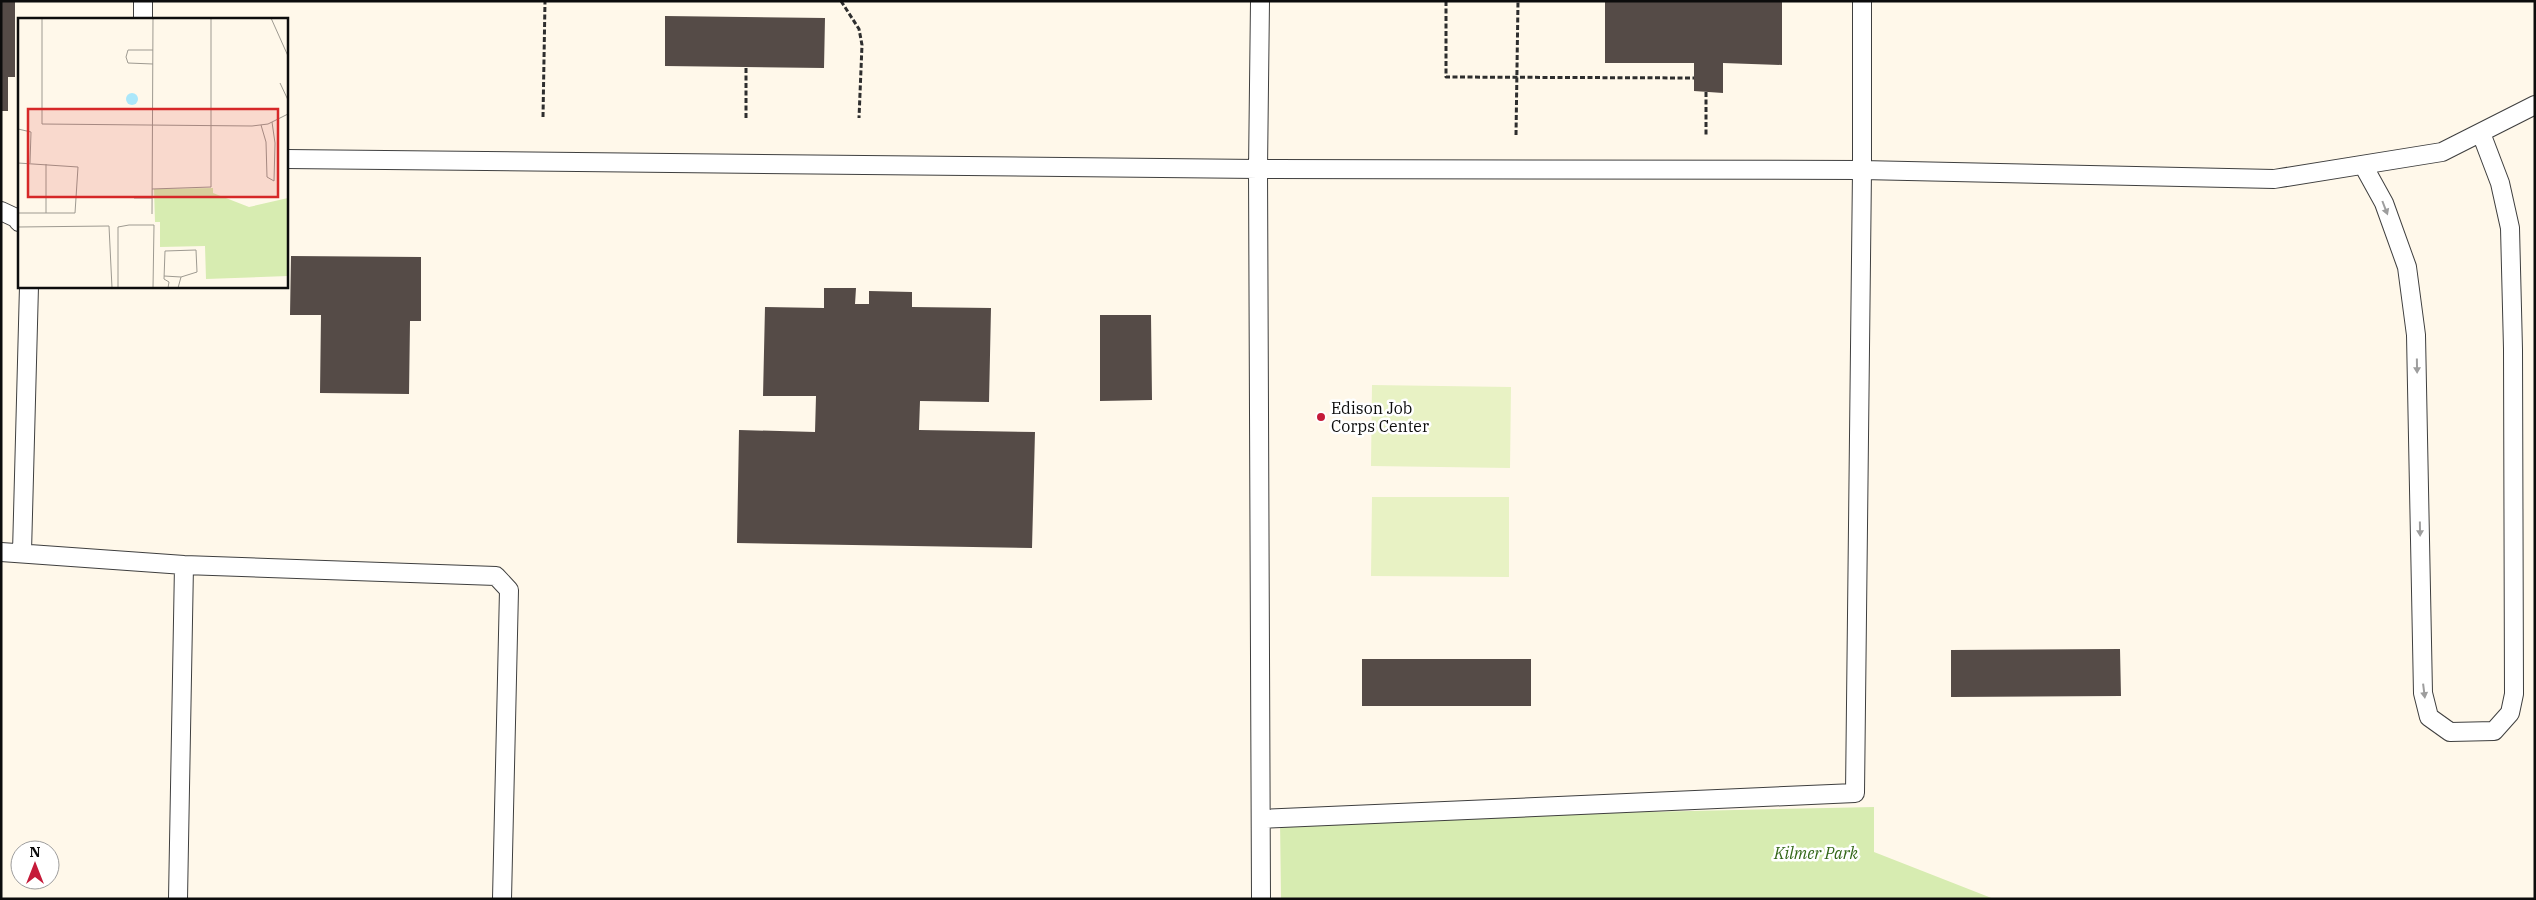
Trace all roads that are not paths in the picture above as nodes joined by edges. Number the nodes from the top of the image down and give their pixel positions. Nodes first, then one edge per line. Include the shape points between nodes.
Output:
1 (143, 1) edge
2 (1260, 1) edge
3 (1862, 1) edge
4 (143, 18) edge
5 (2535, 106) edge
6 (2481, 133) junction
7 (288, 159) edge
8 (2363, 164) junction
9 (1258, 169) junction
10 (1862, 170) junction
11 (1, 212) edge
12 (18, 221) edge
13 (29, 288) edge
14 (1, 552) edge
15 (22, 552) junction
16 (184, 565) junction
17 (1261, 820) junction
18 (178, 899) edge
19 (502, 899) edge
20 (1261, 899) edge

1 - 4 lane
2 - 9 lane
3 - 10 lane
5 - 6 lane
6 - 8 lane via 2442,152
8 -> 6 lane via 2384,203 2407,267 2416,335 2423,693 2429,717 2450,732 2494,731 2510,713 2514,694 2513,339 2510,228 2500,183
7 - 9 lane
8 - 10 lane via 2274,178
9 - 10 lane
9 - 17 lane
10 - 17 lane via 1855,793
11 - 12 lane
13 - 15 lane
14 - 15 lane
15 - 16 lane
16 - 18 lane
16 - 19 lane via 496,576 509,590
17 - 20 lane

